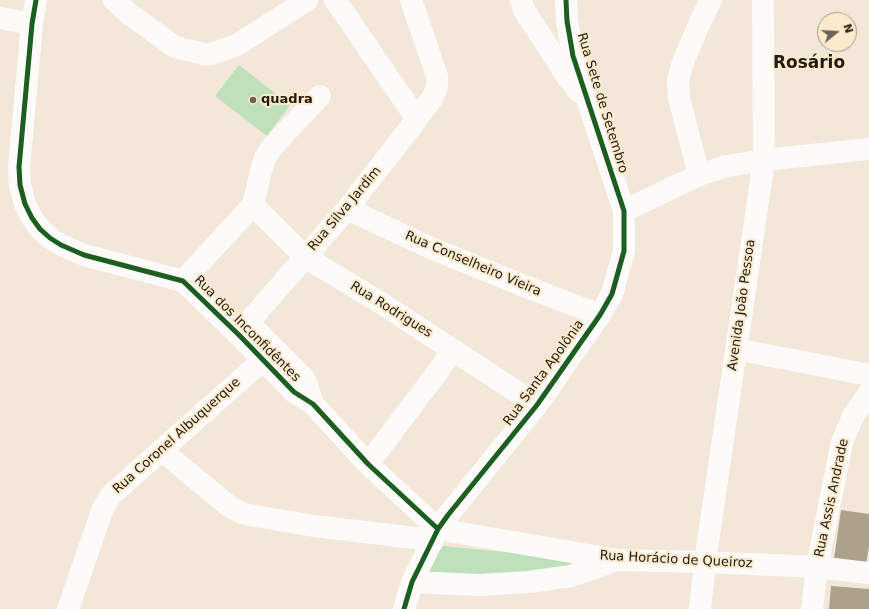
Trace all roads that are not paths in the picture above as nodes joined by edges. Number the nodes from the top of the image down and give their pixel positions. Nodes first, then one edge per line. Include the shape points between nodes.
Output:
1 (36, 0) edge
2 (114, 0) edge
3 (307, 0) edge
4 (335, 0) edge
5 (411, 0) edge
6 (521, 0) edge
7 (566, 0) edge
8 (711, 0) edge
9 (763, 0) edge
10 (0, 18) edge
11 (32, 24) junction
12 (320, 96) dead end
13 (591, 109) junction
14 (418, 119) junction
15 (869, 149) edge
16 (764, 160) junction
17 (699, 175) junction
18 (253, 205) junction
19 (347, 209) junction
20 (624, 211) junction
21 (305, 257) junction
22 (183, 281) junction
23 (600, 315) junction
24 (736, 349) junction
25 (454, 350) junction
26 (263, 360) junction
27 (869, 375) edge
28 (869, 393) edge
29 (313, 404) junction
30 (537, 405) junction
31 (161, 450) junction
32 (368, 464) junction
33 (435, 535) junction
34 (617, 560) junction
35 (705, 562) junction
36 (817, 567) junction
37 (869, 574) edge
38 (412, 582) junction
39 (68, 609) edge
40 (404, 609) edge
41 (700, 609) edge
42 (812, 609) edge

1 - 11 street, Rua dos Inconfidêntes
2 - 3 street via 175,47 208,55 237,45
4 - 14 street
5 - 14 street, Rua Silva Jardim via 437,76 437,87 433,97
6 - 13 street via 524,10
7 - 13 street, Rua Sete de Setembro via 566,21 573,56
8 - 17 street via 683,62 678,80 679,98
9 - 16 street, Avenida João Pessoa
10 - 11 street
11 - 22 street, Rua dos Inconfidêntes via 18,167 24,204 32,218 50,238 84,255
12 - 18 street via 272,147 265,158
13 - 20 street, Rua Sete de Setembro
14 - 19 street, Rua Silva Jardim
15 - 16 street
16 - 17 street via 727,166
16 - 24 street, Avenida João Pessoa
17 - 20 street
18 - 21 street, Rua Rodrigues
18 - 22 street
19 - 21 street, Rua Silva Jardim
19 - 23 street, Rua Conselheiro Vieira via 438,251
20 - 23 street, Rua Santa Apolônia via 624,251 612,294
21 - 25 street, Rua Rodrigues
21 - 29 street, Rua Silva Jardim via 252,318 252,322 256,330 303,377
22 - 26 street, Rua dos Inconfidêntes
23 - 30 street, Rua Santa Apolônia
24 - 27 street
24 - 35 street, Avenida João Pessoa
25 - 30 street, Rua Rodrigues
25 - 32 street
26 - 29 street, Rua dos Inconfidêntes via 294,392
26 - 31 street, Rua Coronel Albuquerque
28 - 36 street, Rua Assis Andrade via 853,416 842,442
29 - 32 street, Rua dos Inconfidêntes
30 - 33 street, Rua Santa Apolônia via 448,515
31 - 33 street, Rua Horácio de Queiroz via 230,507 244,514 314,526
31 - 39 street, Rua Coronel Albuquerque via 111,495 103,508
32 - 33 street, Rua dos Inconfidêntes
33 - 34 street, Rua Horácio de Queiroz
33 - 38 street, Rua Santa Apolônia
34 - 35 street, Rua Horácio de Queiroz
34 - 38 street via 571,576 529,582 480,585
35 - 36 street, Rua Horácio de Queiroz
35 - 41 street, Avenida João Pessoa
36 - 37 street, Rua Horácio de Queiroz
36 - 42 street, Rua Assis Andrade
38 - 40 street, Rua Santa Apolônia

